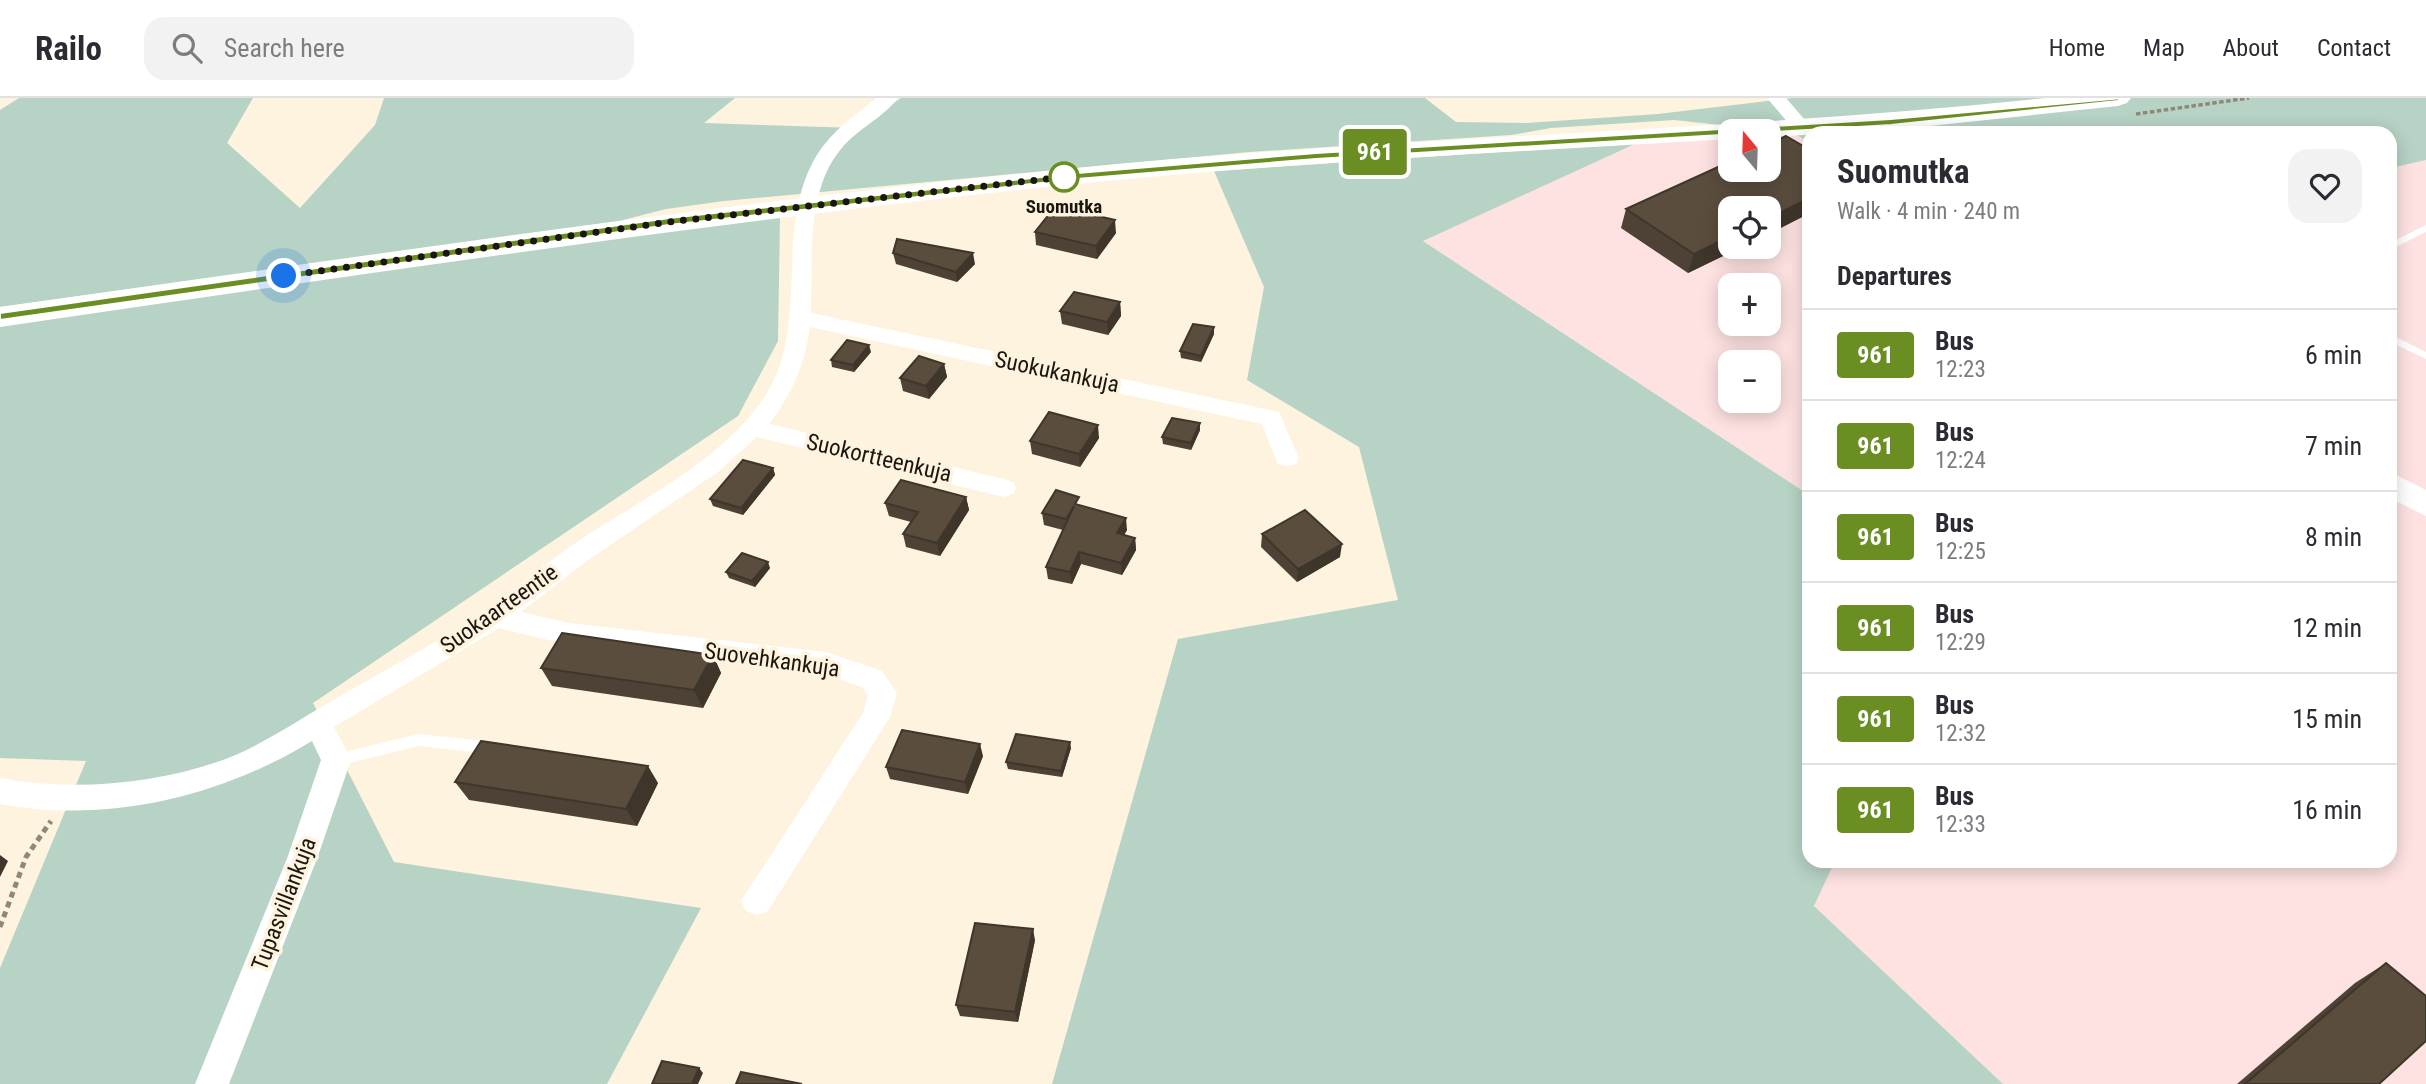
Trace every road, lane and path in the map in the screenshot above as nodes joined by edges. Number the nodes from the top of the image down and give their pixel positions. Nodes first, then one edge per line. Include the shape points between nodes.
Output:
1 (889, 98) edge
2 (1776, 98) edge
3 (2118, 98) edge
4 (1911, 126) edge
5 (1802, 127) joint
6 (805, 205) junction
7 (2426, 229) edge
8 (2397, 244) edge
9 (0, 317) edge
10 (802, 318) junction
11 (2397, 341) edge
12 (2426, 356) edge
13 (753, 428) junction
14 (1287, 458) dead end
15 (2397, 487) edge
16 (1004, 488) dead end
17 (2426, 505) edge
18 (496, 617) junction
19 (318, 723) junction
20 (513, 750) edge
21 (335, 760) junction
22 (0, 791) edge
23 (68, 796) junction
24 (757, 901) dead end
25 (0, 927) edge
26 (212, 1084) edge

1 - 6 street, Suokaarteentie via 849,129 824,160
2 - 5 street
3 - 4 main road
5 - 6 main road via 1316,156
6 - 9 main road
6 - 10 street, Suokaarteentie
7 - 8 lane
10 - 13 street, Suokaarteentie via 795,359 775,399
10 - 14 street, Suokukankuja via 1271,418
11 - 12 lane
13 - 16 street, Suokortteenkuja
13 - 18 street, Suokaarteentie via 719,458 578,554
15 - 17 street
18 - 19 street, Suokaarteentie
18 - 24 street, Suovehkankuja via 569,635 826,663 872,679 883,692 876,717
19 - 21 street
19 - 23 street, Suokaarteentie via 212,777 146,792
20 - 21 lane via 419,740
21 - 26 street, Tupasvillankuja via 303,856
22 - 23 street, Suokaarteentie
23 - 25 path via 26,857

